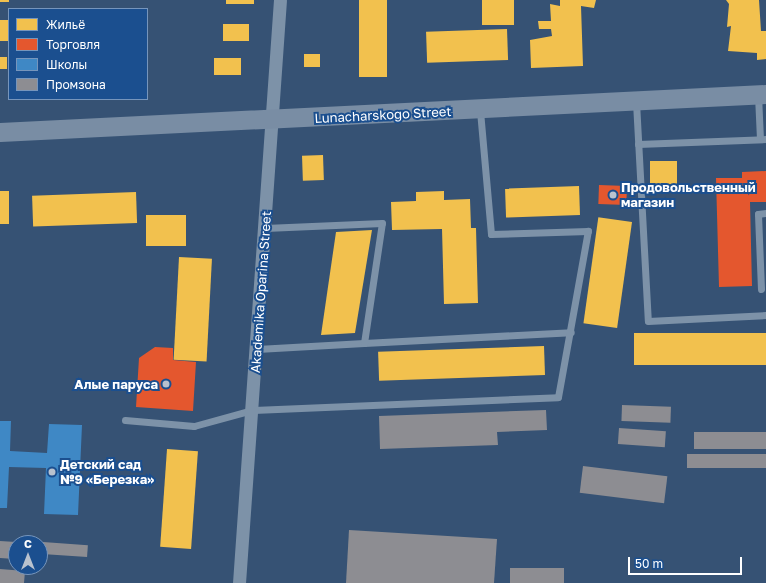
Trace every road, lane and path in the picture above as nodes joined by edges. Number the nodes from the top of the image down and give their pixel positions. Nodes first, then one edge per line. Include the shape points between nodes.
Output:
1 (280, 0) edge
2 (762, 94) edge
3 (636, 102) junction
4 (480, 111) junction
5 (273, 120) junction
6 (0, 132) edge
7 (763, 139) edge
8 (638, 144) junction
9 (766, 214) edge
10 (265, 228) junction
11 (761, 289) dead end
12 (766, 315) edge
13 (571, 332) junction
14 (364, 344) junction
15 (257, 348) junction
16 (252, 410) junction
17 (125, 420) dead end
18 (239, 583) edge

1 - 5 street, Akademika Oparina Street
2 - 3 street, Lunacharskogo Street
2 - 7 lane
3 - 4 street, Lunacharskogo Street
3 - 8 lane
4 - 5 street, Lunacharskogo Street
4 - 13 lane via 491,234 588,231
5 - 6 street, Lunacharskogo Street
5 - 10 street, Akademika Oparina Street
7 - 8 lane
8 - 12 lane via 648,321
9 - 11 lane via 758,214
10 - 14 lane via 382,223
10 - 15 street, Akademika Oparina Street
13 - 14 lane
13 - 16 lane via 558,397
14 - 15 lane
15 - 16 street, Akademika Oparina Street
16 - 17 lane via 194,426
16 - 18 street, Akademika Oparina Street

